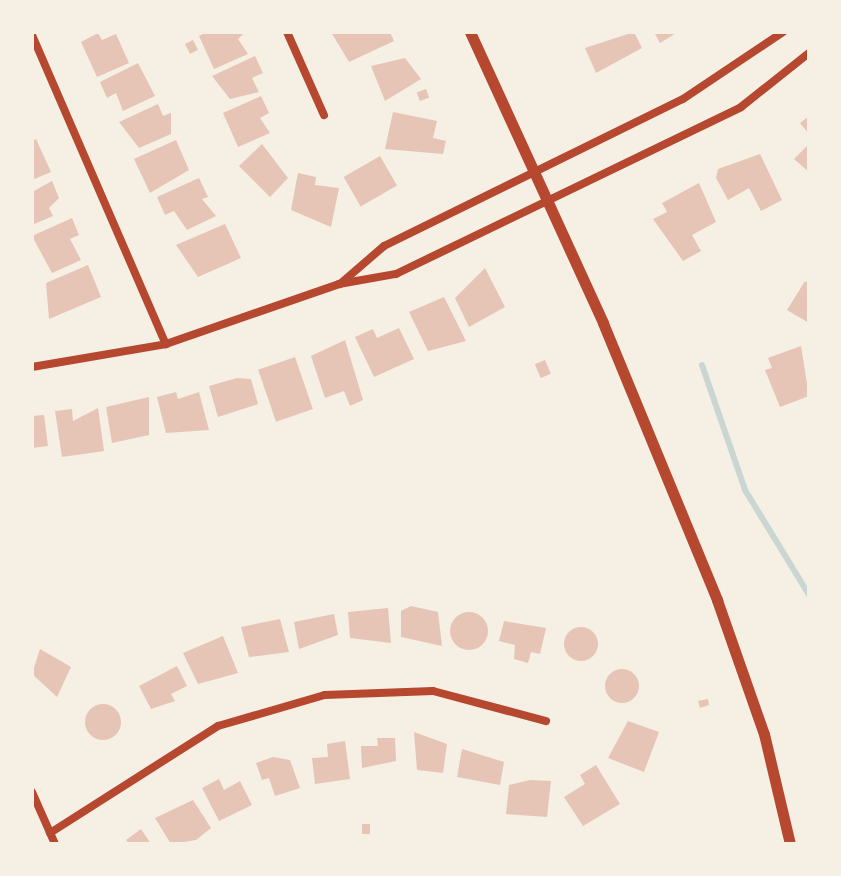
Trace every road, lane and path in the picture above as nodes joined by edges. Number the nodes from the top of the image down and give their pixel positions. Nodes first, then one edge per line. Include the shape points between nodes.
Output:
1 (287, 32) edge
2 (470, 32) edge
3 (783, 32) edge
4 (32, 35) edge
5 (809, 53) edge
6 (324, 115) dead end
7 (529, 170) junction
8 (543, 199) junction
9 (339, 284) junction
10 (166, 344) junction
11 (32, 367) edge
12 (546, 721) dead end
13 (32, 792) edge
14 (50, 833) junction
15 (55, 844) edge
16 (790, 844) edge

1 - 6 street
2 - 7 main road
3 - 7 street via 683,99
4 - 10 street
5 - 8 street via 741,107
7 - 8 main road
7 - 9 street via 384,246
8 - 9 street via 396,274
8 - 16 main road via 717,600 764,734
9 - 10 street
10 - 11 street
12 - 14 street via 433,691 325,695 218,726
13 - 14 street
14 - 15 street

